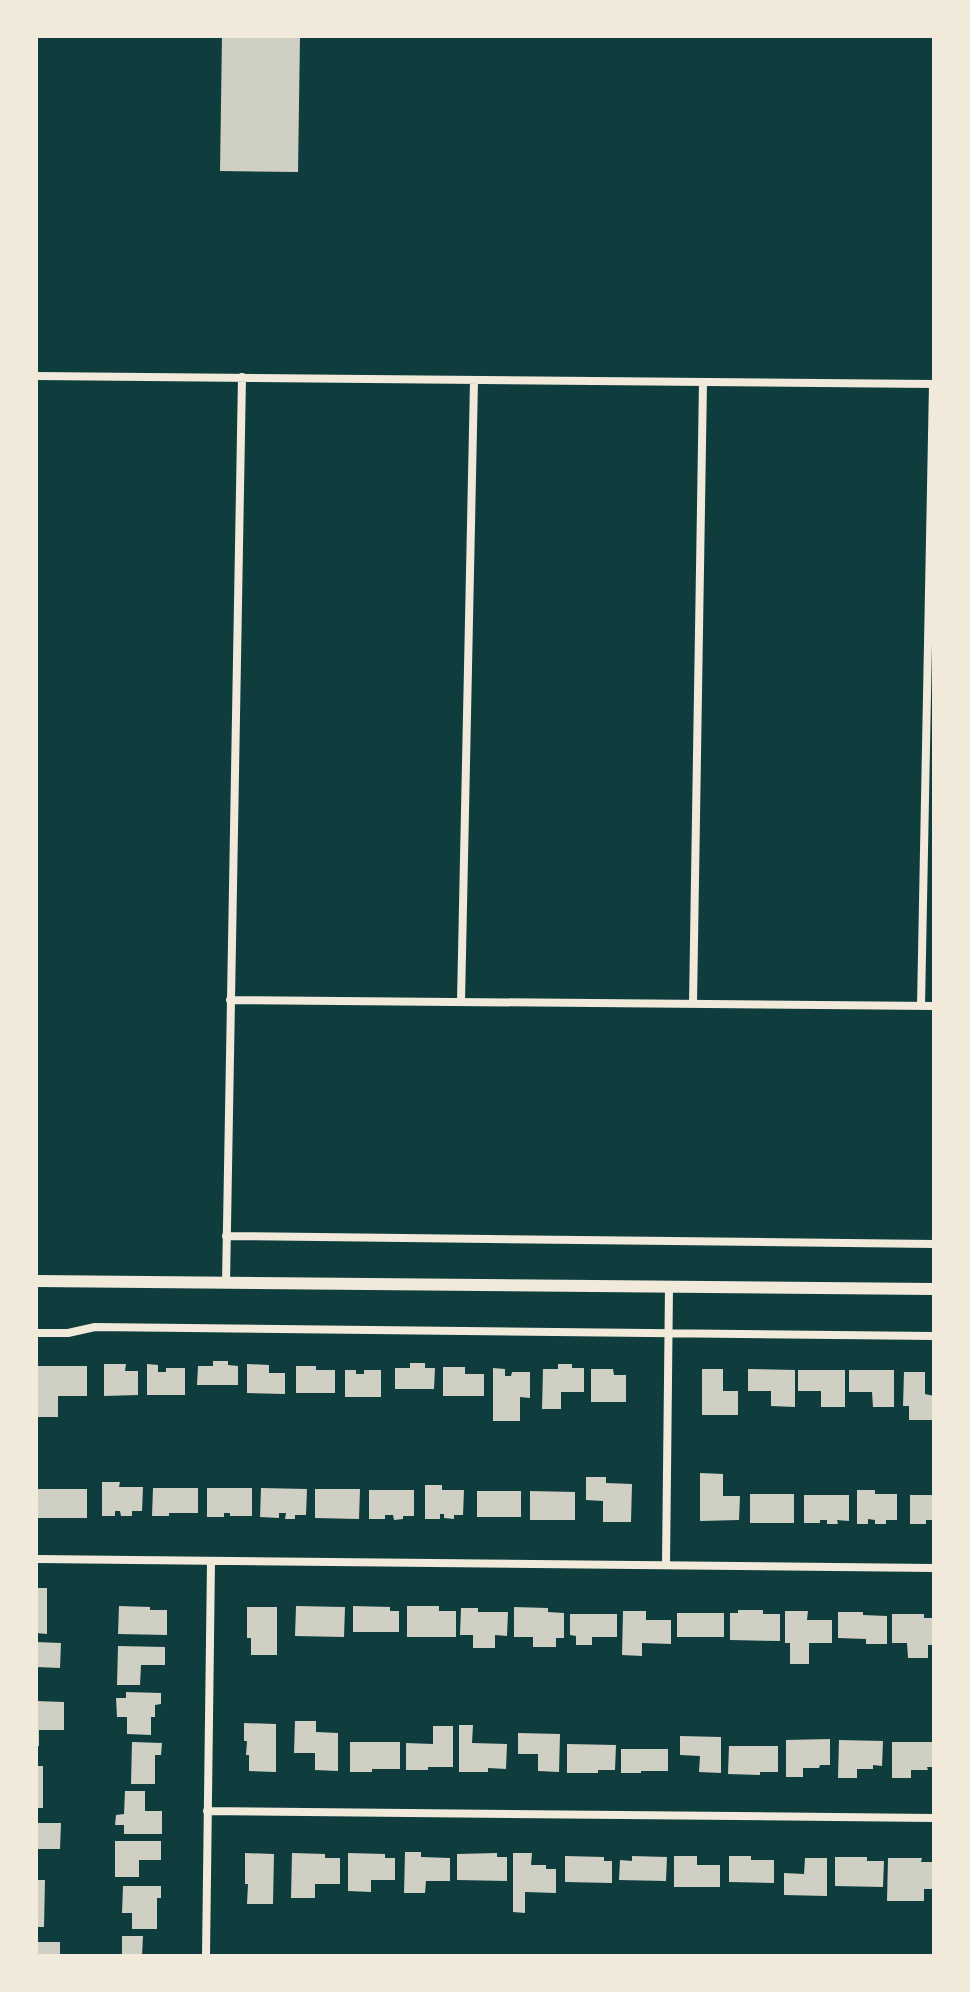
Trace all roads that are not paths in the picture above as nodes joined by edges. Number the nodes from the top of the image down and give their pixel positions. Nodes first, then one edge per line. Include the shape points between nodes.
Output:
1 (36, 376) edge
2 (242, 377) junction
3 (474, 381) junction
4 (703, 382) junction
5 (933, 384) edge
6 (230, 1000) junction
7 (461, 1002) junction
8 (693, 1004) junction
9 (921, 1006) junction
10 (934, 1006) edge
11 (226, 1236) junction
12 (934, 1244) edge
13 (36, 1281) edge
14 (226, 1283) junction
15 (669, 1287) junction
16 (934, 1289) edge
17 (36, 1333) edge
18 (668, 1333) junction
19 (934, 1336) edge
20 (36, 1559) edge
21 (211, 1561) junction
22 (666, 1565) junction
23 (934, 1568) edge
24 (207, 1811) junction
25 (934, 1818) edge
26 (206, 1956) edge

1 - 2 street
2 - 3 street
2 - 6 street
3 - 4 street
3 - 7 street
4 - 5 street
4 - 8 street
5 - 9 street
6 - 7 street
6 - 11 street
7 - 8 street
8 - 9 street
9 - 10 street
11 - 12 street
11 - 14 street
13 - 14 main road
14 - 15 main road
15 - 16 main road
15 - 18 street
17 - 18 street via 95,1327
18 - 19 street
18 - 22 street
20 - 21 street
21 - 22 street
21 - 24 street
22 - 23 street
24 - 25 street
24 - 26 street

